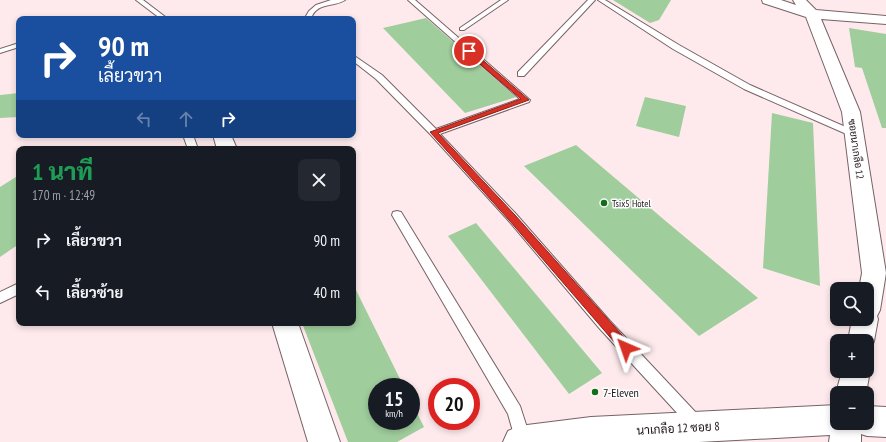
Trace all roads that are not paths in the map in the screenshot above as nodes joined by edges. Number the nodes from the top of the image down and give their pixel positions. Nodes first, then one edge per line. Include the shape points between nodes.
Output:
1 (139, 0) edge
2 (342, 0) edge
3 (411, 0) edge
4 (505, 0) edge
5 (592, 0) edge
6 (601, 0) edge
7 (768, 0) edge
8 (798, 0) edge
9 (812, 14) junction
10 (161, 16) edge
11 (309, 16) edge
12 (886, 20) edge
13 (462, 29) dead end
14 (16, 46) edge
15 (0, 51) edge
16 (356, 59) edge
17 (521, 74) dead end
18 (434, 132) junction
19 (854, 134) junction
20 (397, 215) dead end
21 (880, 273) edge
22 (16, 290) edge
23 (874, 290) edge
24 (0, 298) edge
25 (286, 326) edge
26 (830, 420) edge
27 (874, 421) edge
28 (886, 422) edge
29 (699, 427) junction
30 (846, 430) edge
31 (521, 441) edge
32 (324, 442) edge
33 (845, 442) edge

1 - 10 lane
2 - 11 lane via 315,8
3 - 18 lane via 526,100
4 - 13 lane
5 - 17 lane
6 - 19 lane via 747,87
7 - 9 street
8 - 9 street, ซอยนาเกลือ 12
9 - 12 street
9 - 19 street, ซอยนาเกลือ 12 via 851,112
14 - 15 lane
16 - 18 lane via 380,77
18 - 29 lane
19 - 21 street, ซอยนาเกลือ 12
20 - 31 lane via 515,411
21 - 23 street, ซอยนาเกลือ 12
22 - 24 lane
25 - 32 street
26 - 29 street, นาเกลือ 12 ซอย 8
27 - 28 street
29 - 31 street, นาเกลือ 12 ซอย 8 via 591,432
30 - 33 street

